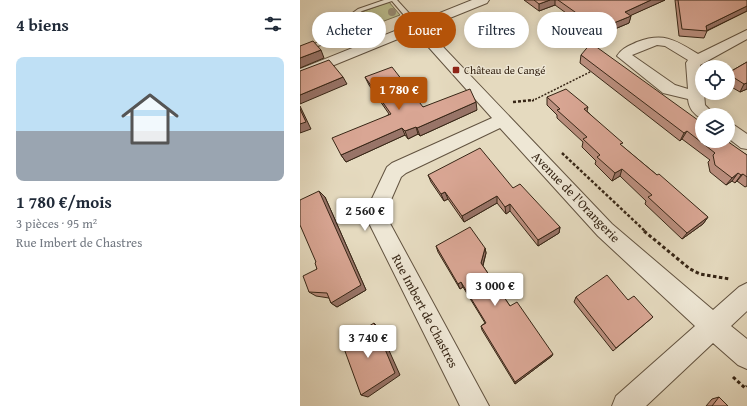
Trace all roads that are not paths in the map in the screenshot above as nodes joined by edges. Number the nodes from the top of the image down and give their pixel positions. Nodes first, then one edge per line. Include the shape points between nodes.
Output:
1 (390, 0) edge
2 (394, 0) edge
3 (483, 0) edge
4 (358, 12) edge
5 (405, 12) edge
6 (454, 12) edge
7 (747, 34) edge
8 (394, 36) edge
9 (312, 46) edge
10 (439, 48) edge
11 (300, 51) edge
12 (697, 60) joint
13 (695, 62) edge
14 (300, 74) edge
15 (695, 88) edge
16 (695, 95) edge
17 (510, 114) junction
18 (735, 134) edge
19 (747, 142) edge
20 (740, 288) edge
21 (712, 325) junction
22 (747, 356) edge
23 (475, 406) edge
24 (626, 406) edge

1 - 4 lane
2 - 5 lane
3 - 6 street
7 - 12 street
8 - 14 street
9 - 11 lane
10 - 17 street, Avenue de l'Orangerie
12 - 16 street via 668,42 657,39 627,52 624,56 669,89
13 - 15 street via 692,67
17 - 21 street, Avenue de l'Orangerie via 605,230
17 - 23 street, Rue Imbert de Chastres via 399,168 394,172 377,209 376,217
18 - 19 street
20 - 21 street
21 - 22 street, Avenue de l'Orangerie
21 - 24 street

